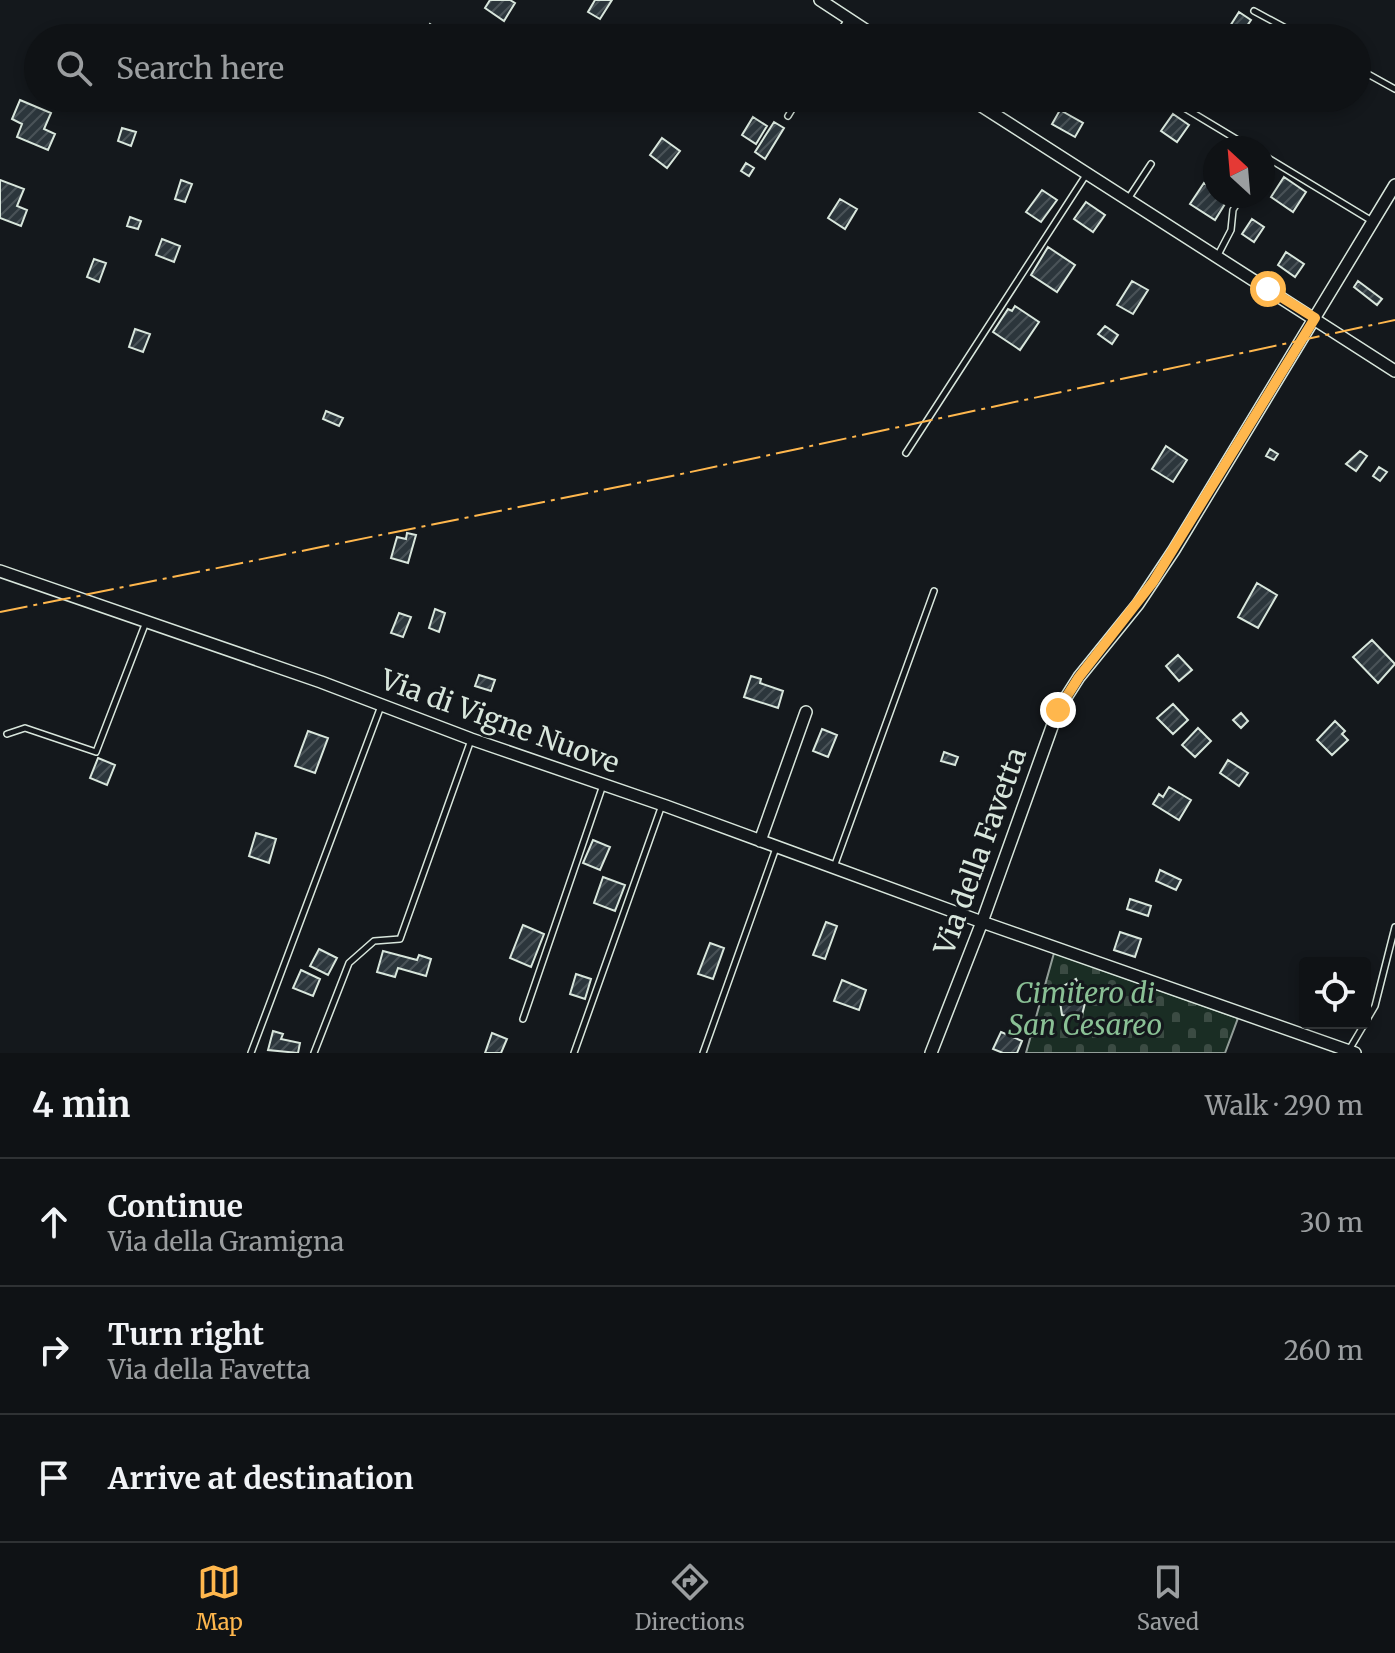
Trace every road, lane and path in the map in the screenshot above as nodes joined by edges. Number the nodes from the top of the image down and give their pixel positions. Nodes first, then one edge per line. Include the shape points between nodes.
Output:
1 (820, 0) edge
2 (1254, 11) dead end
3 (848, 19) junction
4 (845, 24) edge
5 (856, 24) edge
6 (1278, 24) edge
7 (1371, 76) edge
8 (1395, 89) edge
9 (790, 112) edge
10 (991, 112) edge
11 (1191, 112) edge
12 (788, 116) dead end
13 (1231, 136) edge
14 (1275, 162) edge
15 (1151, 164) dead end
16 (1086, 174) junction
17 (1395, 185) edge
18 (1127, 200) junction
19 (1236, 208) edge
20 (1373, 222) junction
21 (1217, 256) junction
22 (1315, 318) junction
23 (1395, 371) edge
24 (906, 453) dead end
25 (0, 571) edge
26 (934, 591) dead end
27 (146, 621) junction
28 (381, 705) junction
29 (806, 712) dead end
30 (7, 734) dead end
31 (471, 739) junction
32 (603, 784) junction
33 (662, 804) junction
34 (760, 841) junction
35 (777, 847) junction
36 (834, 867) junction
37 (982, 922) junction
38 (1395, 927) edge
39 (1371, 1013) edge
40 (523, 1019) dead end
41 (1362, 1029) edge
42 (1334, 1050) edge
43 (1352, 1052) edge
44 (251, 1053) edge
45 (314, 1053) edge
46 (574, 1053) edge
47 (703, 1053) edge
48 (931, 1053) edge

1 - 3 street
2 - 6 lane
3 - 4 lane
3 - 5 street
7 - 8 lane
9 - 12 lane
10 - 16 street
11 - 13 lane
14 - 20 lane
15 - 18 lane
16 - 18 street
16 - 24 lane
17 - 20 street, Via della Favetta
18 - 21 street
19 - 21 lane
20 - 22 street, Via della Favetta
21 - 22 street
22 - 23 street
22 - 37 street, Via della Favetta via 1167,561 1061,705
25 - 27 street, Via di Vigne Nuove
26 - 36 lane
27 - 28 street, Via di Vigne Nuove
27 - 30 lane via 96,752 25,728
28 - 31 street, Via di Vigne Nuove
28 - 44 lane
29 - 34 street
31 - 32 street, Via di Vigne Nuove
31 - 45 lane via 400,939 374,941 349,963
32 - 33 street, Via di Vigne Nuove
32 - 40 lane
33 - 34 street, Via di Vigne Nuove
33 - 46 lane
34 - 35 street, Via di Vigne Nuove
35 - 36 street, Via di Vigne Nuove
35 - 47 lane
36 - 37 street, Via di Vigne Nuove
37 - 42 street, Via di Vigne Nuove
37 - 48 street, Via della Favetta
38 - 39 lane
41 - 43 lane
42 - 43 street, Via di Vigne Nuove

